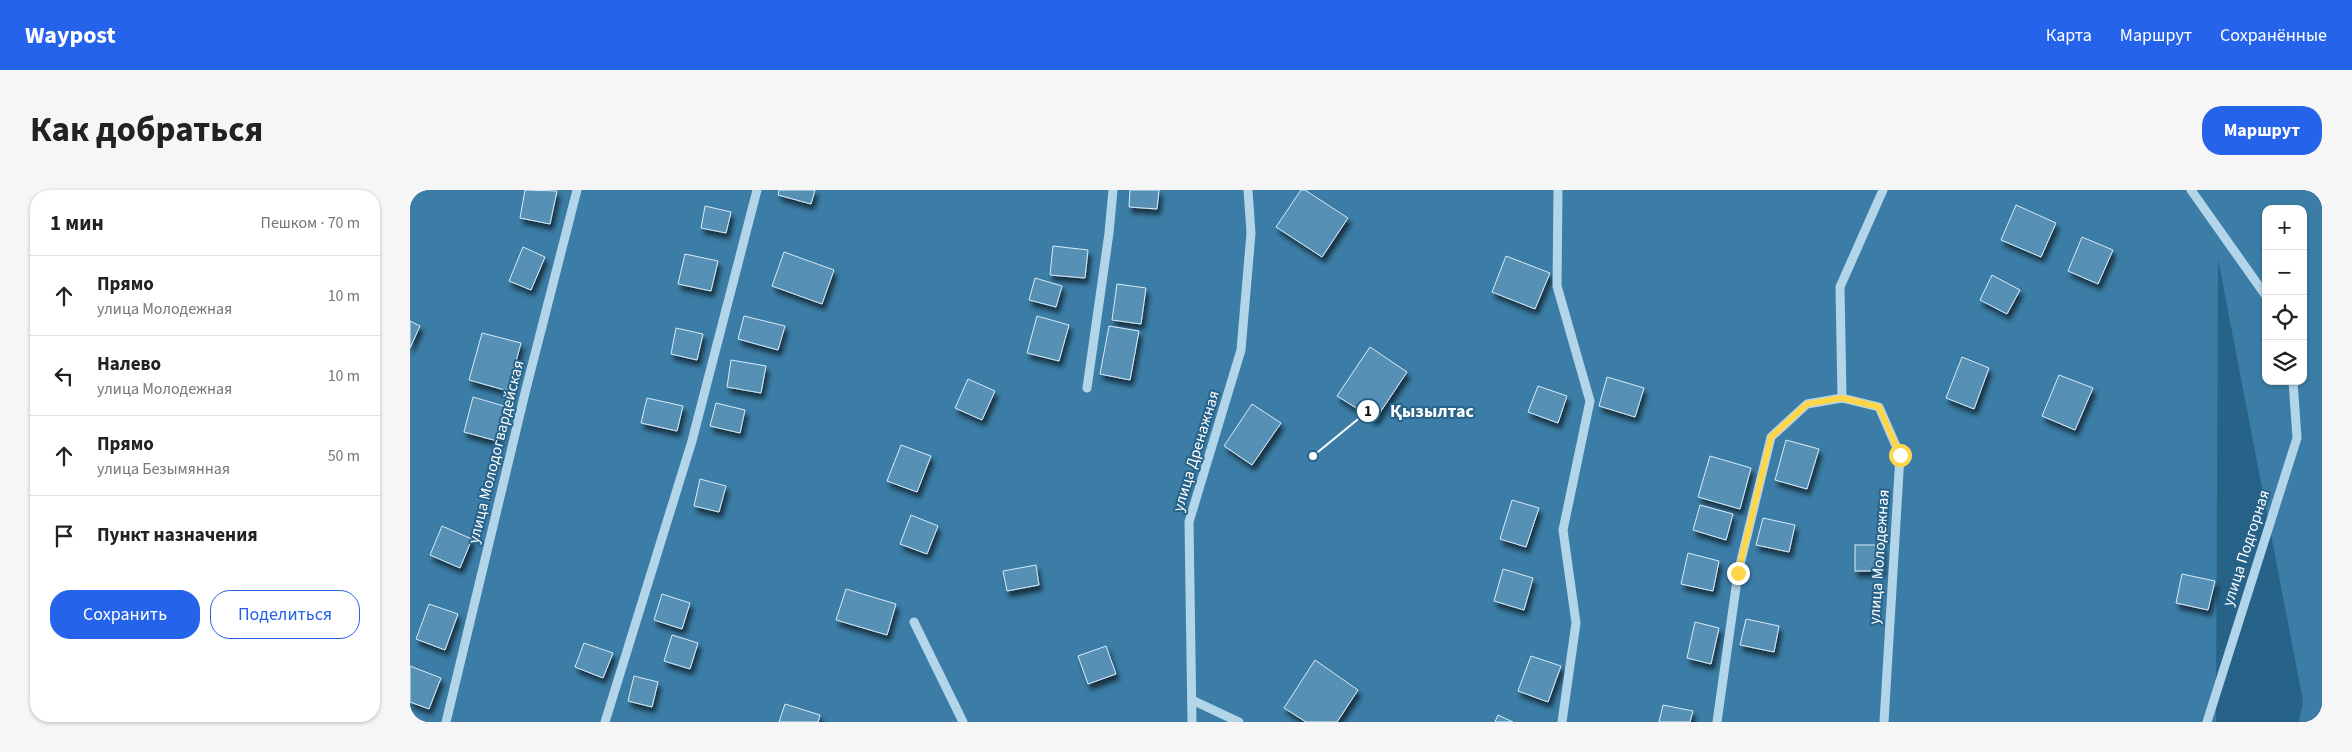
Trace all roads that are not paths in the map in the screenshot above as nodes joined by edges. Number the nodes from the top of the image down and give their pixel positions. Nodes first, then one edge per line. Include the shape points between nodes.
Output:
1 (577, 190) edge
2 (757, 190) edge
3 (1113, 190) edge
4 (1248, 190) edge
5 (1558, 190) edge
6 (1883, 190) edge
7 (2191, 190) edge
8 (2265, 295) edge
9 (2293, 385) edge
10 (1087, 388) dead end
11 (1842, 398) junction
12 (914, 622) dead end
13 (1192, 700) junction
14 (446, 722) edge
15 (605, 722) edge
16 (963, 722) edge
17 (1192, 722) edge
18 (1239, 722) edge
19 (1562, 722) edge
20 (1717, 722) edge
21 (1884, 722) edge
22 (2207, 722) edge

1 - 14 street, улица Молодогвардейская
2 - 15 street via 692,441
3 - 10 street
4 - 13 street, улица Дренажная via 1251,233 1242,350 1190,522
5 - 19 street via 1557,286 1590,401 1563,530 1576,623
6 - 11 street via 1840,287
7 - 8 street
9 - 22 street, улица Подгорная via 2297,438
11 - 20 street via 1807,404 1771,437 1738,573
11 - 21 street, улица Молодежная via 1879,407 1900,455
12 - 16 street
13 - 17 street, улица Дренажная
13 - 18 street

